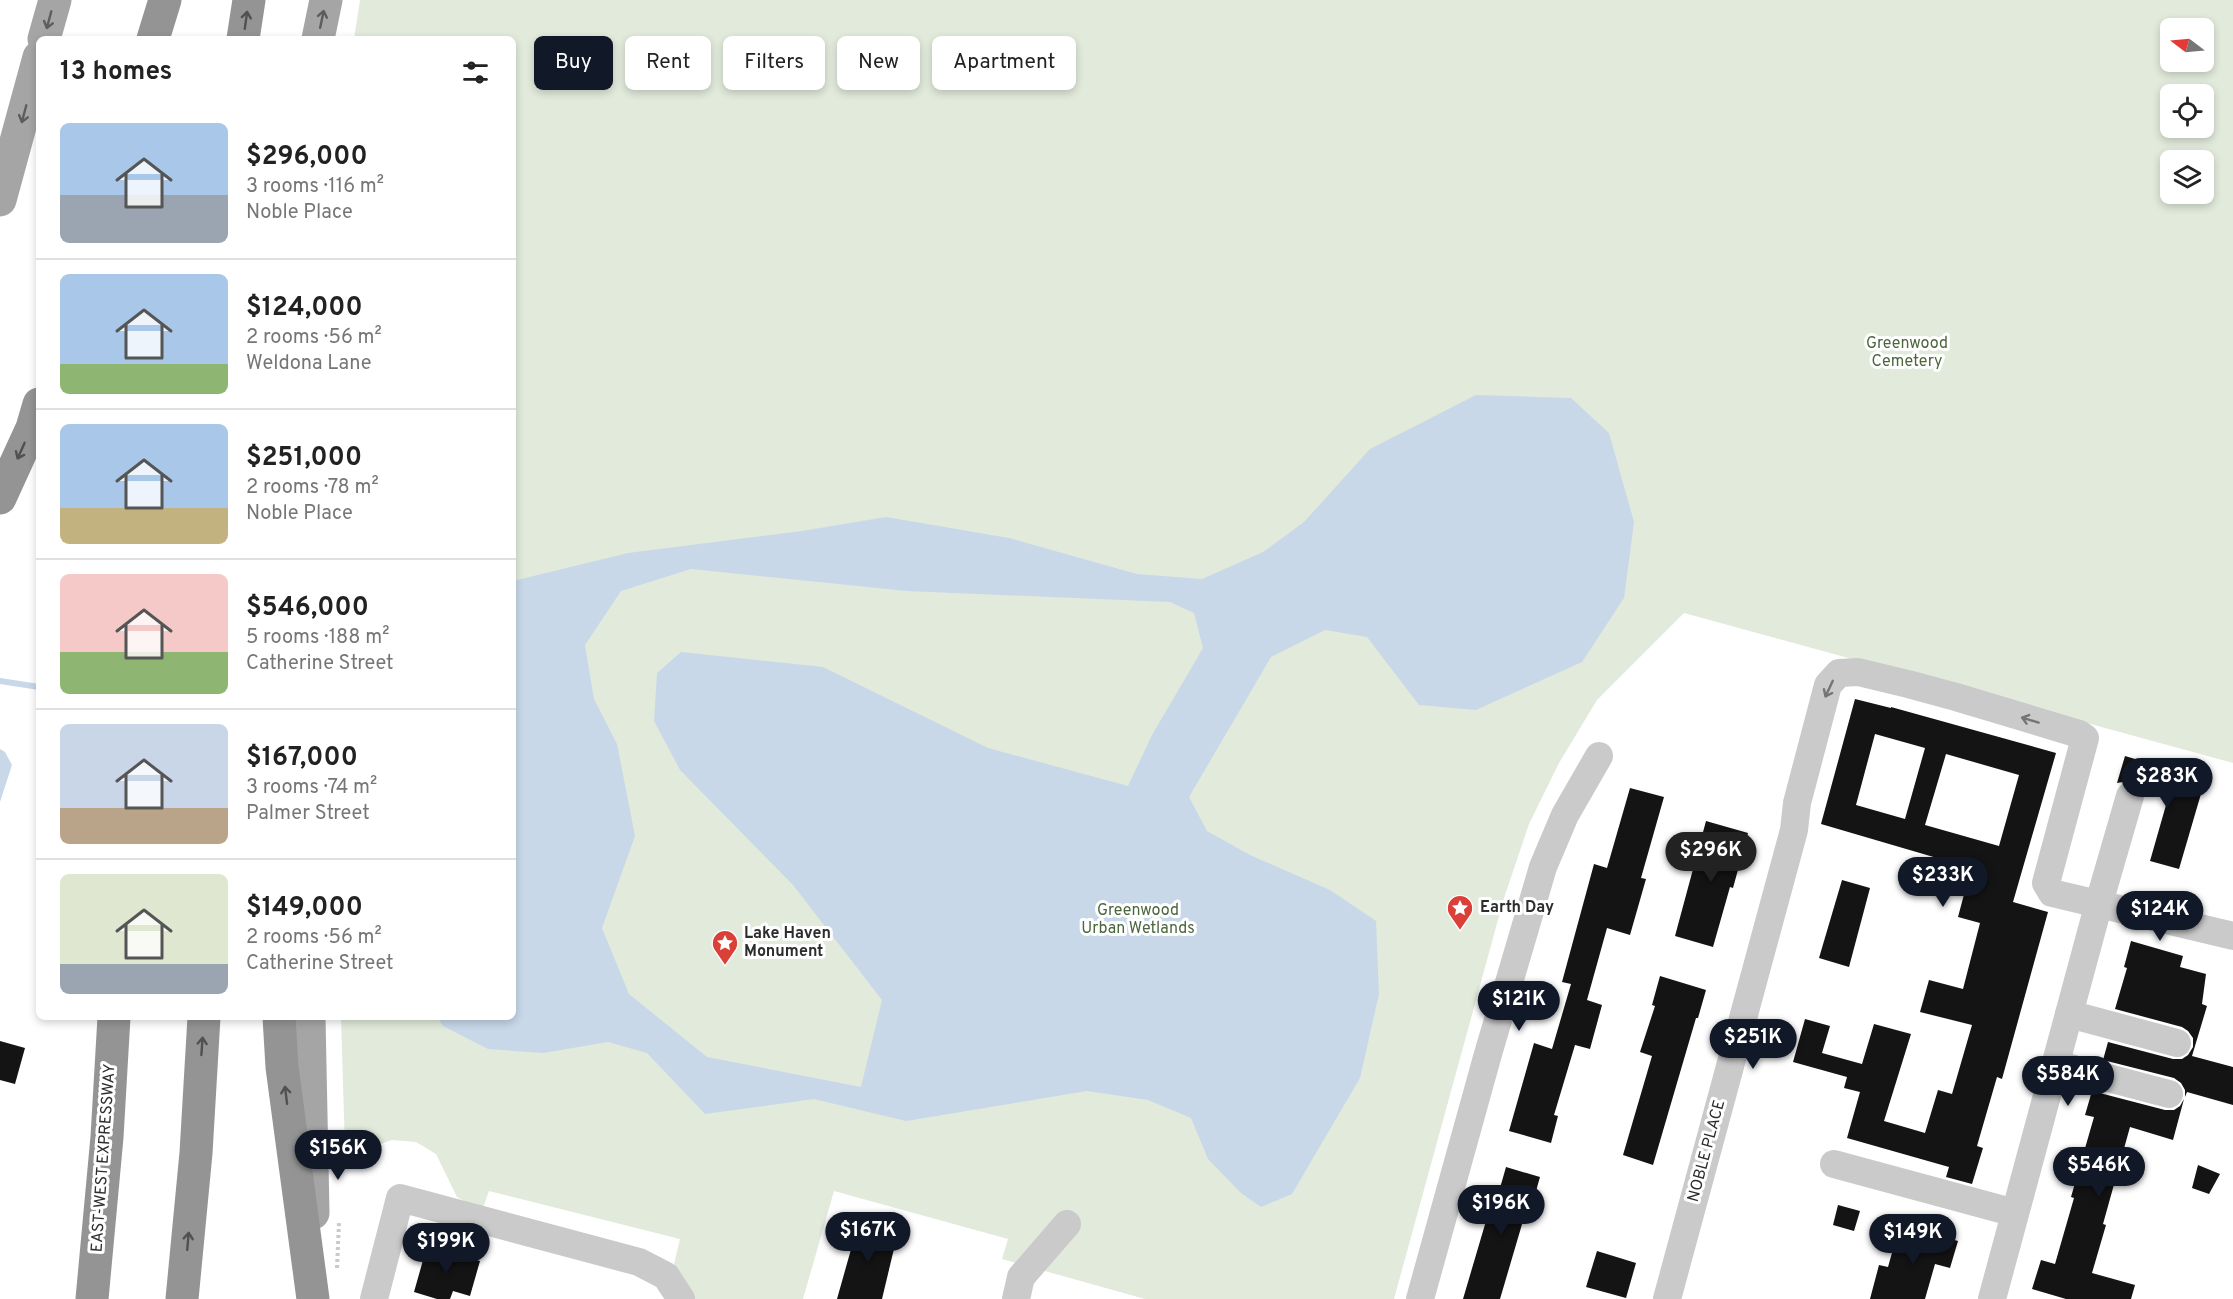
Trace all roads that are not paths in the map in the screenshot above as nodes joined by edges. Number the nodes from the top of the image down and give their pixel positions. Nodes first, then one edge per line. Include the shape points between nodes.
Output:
1 (55, 0) edge
2 (165, 0) edge
3 (249, 0) edge
4 (326, 0) edge
5 (45, 36) edge
6 (154, 36) edge
7 (159, 36) edge
8 (243, 36) edge
9 (319, 36) edge
10 (36, 68) edge
11 (0, 200) edge
12 (36, 414) edge
13 (0, 498) edge
14 (1599, 756) dead end
15 (2130, 796) dead end
16 (2099, 903) junction
17 (2233, 936) edge
18 (2069, 1014) junction
19 (114, 1020) edge
20 (204, 1020) edge
21 (279, 1020) edge
22 (309, 1020) edge
23 (2177, 1043) dead end
24 (2055, 1064) junction
25 (2169, 1094) dead end
26 (1834, 1164) dead end
27 (2015, 1213) junction
28 (1067, 1224) dead end
29 (676, 1290) edge
30 (92, 1299) edge
31 (182, 1299) edge
32 (313, 1299) edge
33 (374, 1299) edge
34 (1016, 1299) edge
35 (1420, 1299) edge
36 (1667, 1299) edge
37 (1992, 1299) edge

1 -> 5 main road
2 - 6 highway
2 - 7 highway
8 -> 3 highway
9 -> 4 main road
10 -> 11 main road
12 -> 13 highway
14 - 35 street via 1565,815 1544,867
15 - 16 street
16 - 17 street
16 - 18 street
16 -> 36 street, NOBLE PLACE via 2052,893 2046,883 2085,738 1956,697 1858,672 1839,673 1828,686 1797,803 1794,830
18 - 23 street
18 - 24 street
19 - 30 highway, EAST-WEST EXPRESSWAY
31 -> 20 highway
32 -> 21 highway
22 - 32 main road
24 - 25 street
24 - 27 street
26 - 27 street
27 - 37 street
28 - 34 street via 1021,1277
29 - 33 street via 660,1272 639,1262 400,1198

